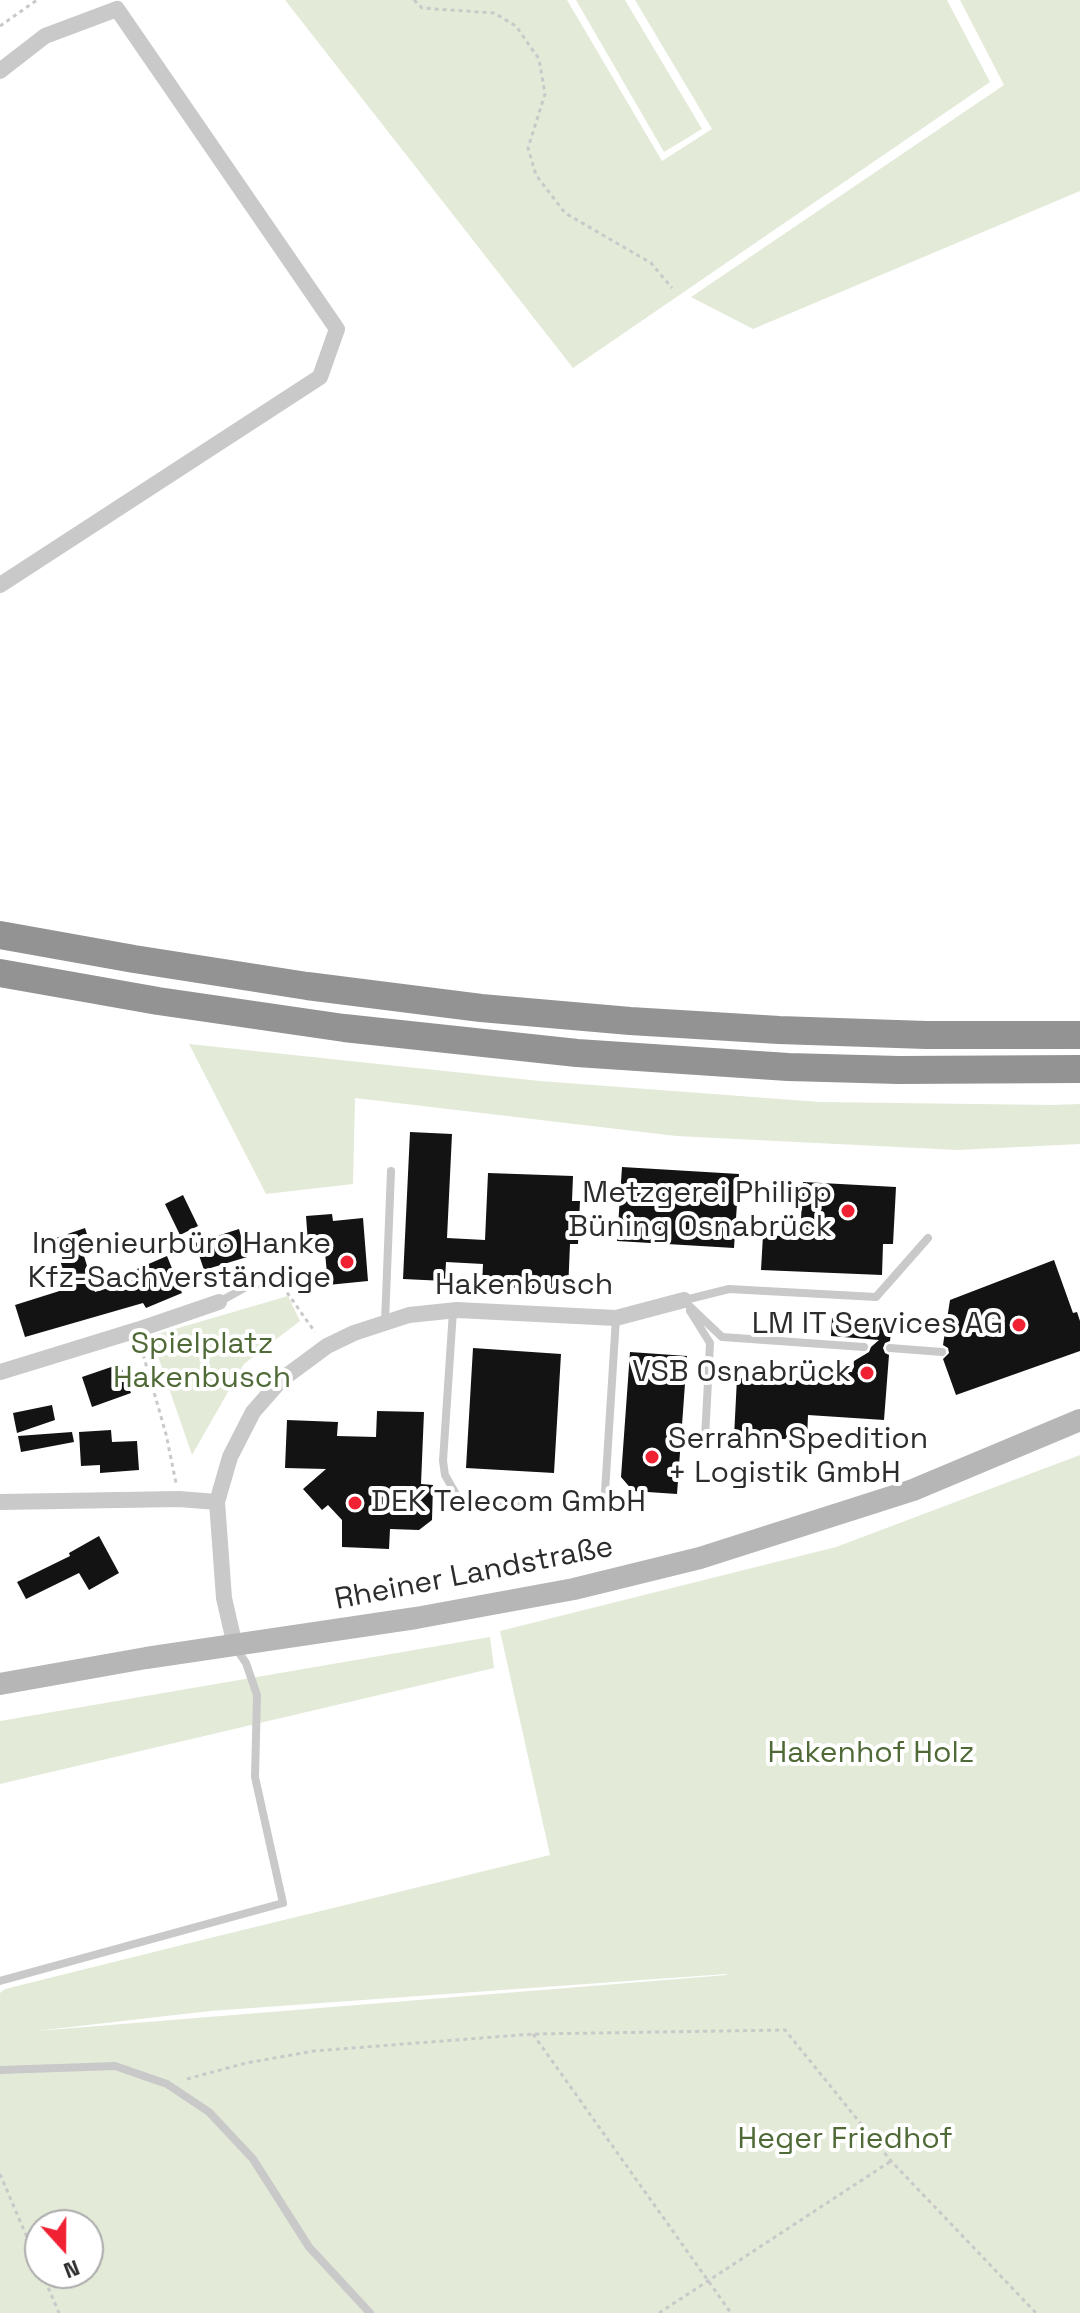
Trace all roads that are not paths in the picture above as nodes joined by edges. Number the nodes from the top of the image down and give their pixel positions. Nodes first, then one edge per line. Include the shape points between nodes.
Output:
1 (0, 71) edge
2 (0, 585) edge
3 (0, 935) edge
4 (0, 973) edge
5 (1080, 1035) edge
6 (1080, 1069) edge
7 (391, 1171) dead end
8 (928, 1238) dead end
9 (246, 1287) road end
10 (684, 1300) junction
11 (219, 1302) joint
12 (453, 1311) junction
13 (616, 1318) junction
14 (385, 1322) junction
15 (864, 1347) dead end
16 (890, 1348) dead end
17 (942, 1352) dead end
18 (0, 1372) edge
19 (1080, 1420) edge
20 (705, 1438) dead end
21 (605, 1492) dead end
22 (0, 1502) edge
23 (217, 1502) junction
24 (524, 1506) dead end
25 (235, 1646) junction
26 (0, 1684) edge
27 (0, 1981) edge
28 (0, 2070) edge
29 (370, 2313) edge

1 - 2 street via 45,36 117,9 337,329 320,377
3 - 5 highway via 307,986 511,1010 779,1030
4 - 6 highway via 344,1028 577,1053 788,1067
7 - 14 lane
8 - 10 lane via 876,1297 729,1289
9 - 11 lane
10 - 13 street, Hakenbusch
10 - 15 lane via 722,1337
10 - 20 lane via 710,1343
11 - 18 street
12 - 13 street, Hakenbusch
12 - 14 street, Hakenbusch
12 - 24 lane via 445,1475 461,1503
13 - 21 lane
14 - 23 street, Hakenbusch via 327,1346 281,1380 253,1412 230,1457
16 - 17 lane
19 - 25 street, Rheiner Landstraße via 913,1490 700,1558 574,1589
22 - 23 street
23 - 25 street, Hakenbusch via 224,1598
25 - 26 street, Rheiner Landstraße
25 - 27 lane via 257,1695 255,1777 283,1903
28 - 29 lane via 115,2066 167,2084 209,2112 253,2159 309,2247

